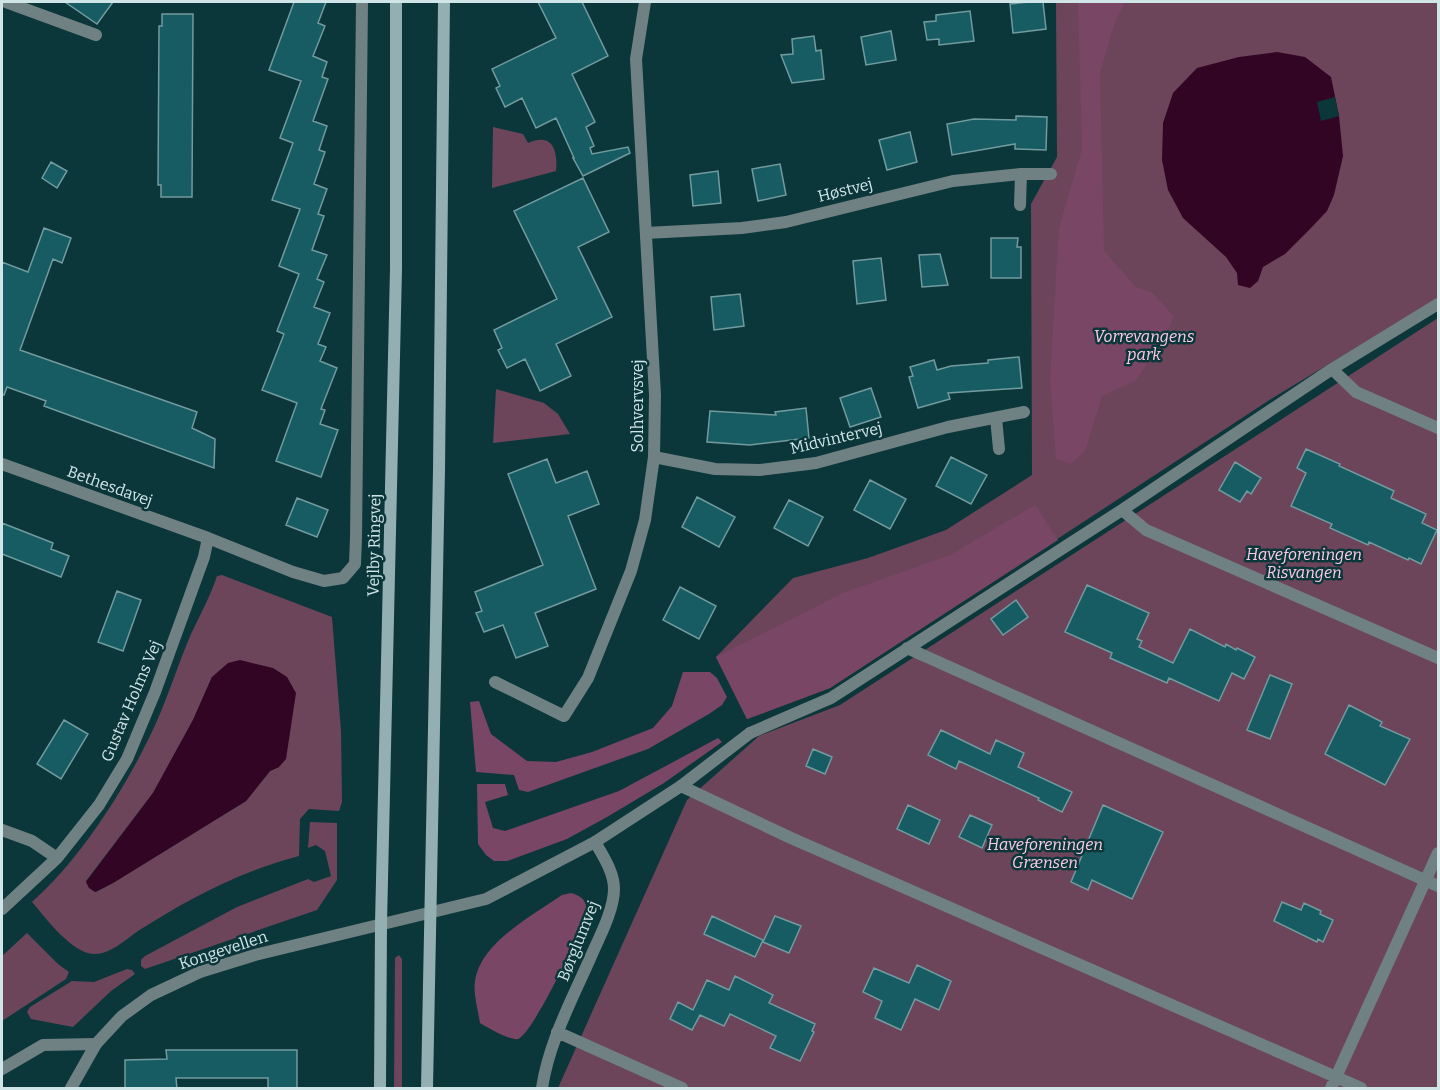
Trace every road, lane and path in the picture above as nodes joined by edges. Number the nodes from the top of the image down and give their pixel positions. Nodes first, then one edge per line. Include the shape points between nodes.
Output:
1 (6, 2) edge
2 (362, 2) edge
3 (396, 2) edge
4 (444, 2) edge
5 (645, 2) edge
6 (96, 35) dead end
7 (1021, 174) junction
8 (1051, 174) dead end
9 (1020, 204) dead end
10 (646, 233) junction
11 (1438, 304) edge
12 (1332, 369) junction
13 (1024, 412) dead end
14 (996, 418) junction
15 (1438, 428) edge
16 (999, 449) dead end
17 (654, 457) junction
18 (2, 464) edge
19 (1122, 510) junction
20 (208, 538) junction
21 (907, 648) junction
22 (1438, 658) edge
23 (495, 682) dead end
24 (681, 786) junction
25 (2, 830) edge
26 (596, 842) junction
27 (1438, 853) edge
28 (57, 858) junction
29 (1426, 880) junction
30 (1438, 886) edge
31 (2, 909) edge
32 (429, 912) junction
33 (381, 924) junction
34 (557, 1032) junction
35 (96, 1044) junction
36 (2, 1069) edge
37 (1334, 1083) edge
38 (71, 1089) edge
39 (380, 1089) edge
40 (427, 1089) edge
41 (542, 1089) edge
42 (682, 1089) edge
43 (1361, 1089) edge

1 - 6 street
2 - 20 street, Vejlby Ringvej via 355,564 344,578 324,581
3 - 33 main road, Vejlby Ringvej via 395,280
4 - 32 main road
5 - 10 street, Solhvervsvej via 636,59
7 - 8 street, Høstvej
7 - 9 street
7 - 10 street, Høstvej via 952,181 786,222
10 - 17 street, Solhvervsvej via 656,395
11 - 12 street
12 - 15 street via 1356,392
12 - 19 street
13 - 14 street, Midvintervej
14 - 16 street
14 - 17 street, Midvintervej via 816,463 760,470 716,469
17 - 23 street, Solhvervsvej via 645,520 632,571 588,678 564,716
18 - 20 street, Bethesdavej
19 - 21 street
19 - 22 street via 1146,530
20 - 28 street, Gustav Holms Vej via 203,562 127,759 99,805
21 - 24 street via 831,698 750,733
21 - 29 street
24 - 26 street
24 - 37 street
25 - 28 street via 32,841
26 - 32 street via 486,899
26 - 34 street, Børglumvej via 612,873 615,889 603,930
27 - 29 street
28 - 31 street, Gustav Holms Vej
29 - 30 street
29 - 37 street
32 - 33 street, Kongevellen
32 - 40 main road
33 - 35 street, Kongevellen via 200,972 151,995 122,1016
33 - 39 main road, Vejlby Ringvej
34 - 41 street, Børglumvej
34 - 42 street
35 - 36 street via 43,1045
35 - 38 street, Kongevellen
37 - 43 street

